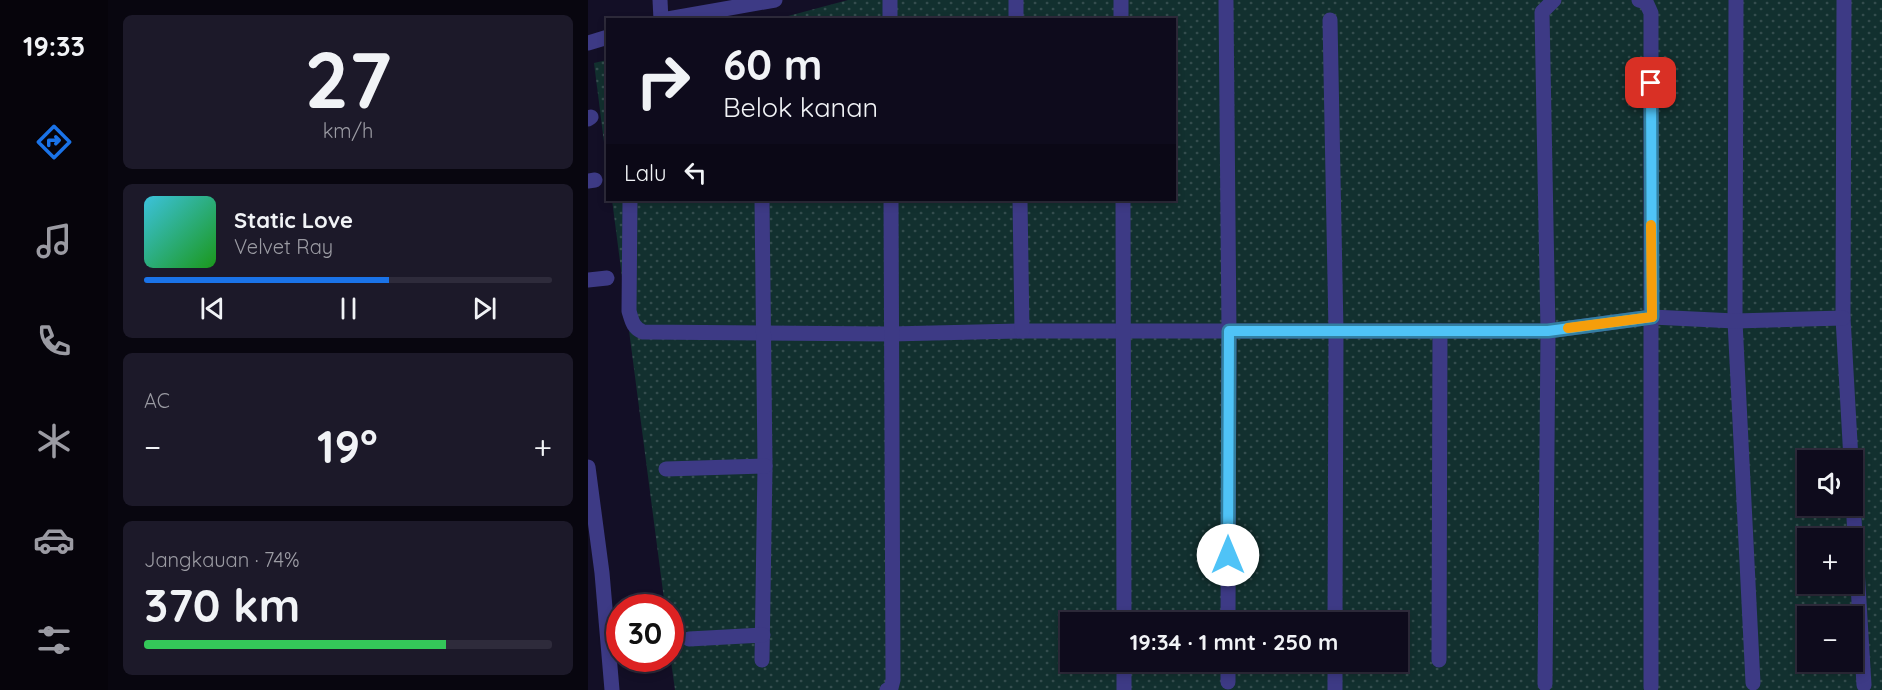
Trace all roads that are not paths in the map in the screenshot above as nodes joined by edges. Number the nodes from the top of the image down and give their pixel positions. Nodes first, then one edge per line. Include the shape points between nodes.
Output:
1 (660, 0) edge
2 (775, 0) edge
3 (890, 0) edge
4 (1016, 0) edge
5 (1121, 0) edge
6 (1554, 0) edge
7 (1639, 0) edge
8 (1736, 0) edge
9 (1844, 0) edge
10 (1226, 1) edge
11 (662, 18) edge
12 (673, 18) edge
13 (890, 18) edge
14 (1016, 18) edge
15 (1121, 18) edge
16 (1330, 20) dead end
17 (606, 38) edge
18 (588, 43) edge
19 (630, 201) edge
20 (762, 201) edge
21 (891, 201) edge
22 (1020, 201) edge
23 (1123, 201) edge
24 (607, 278) dead end
25 (588, 280) edge
26 (1652, 317) junction
27 (1843, 318) junction
28 (1735, 321) junction
29 (1022, 331) junction
30 (1124, 331) junction
31 (1229, 331) junction
32 (1336, 331) junction
33 (1440, 331) junction
34 (1548, 331) junction
35 (763, 333) junction
36 (891, 334) junction
37 (1850, 450) edge
38 (765, 466) junction
39 (588, 467) edge
40 (666, 469) dead end
41 (588, 472) edge
42 (1854, 516) edge
43 (1124, 612) edge
44 (1228, 612) edge
45 (1335, 612) edge
46 (763, 634) junction
47 (689, 639) dead end
48 (762, 660) dead end
49 (1439, 660) dead end
50 (1124, 672) edge
51 (1228, 672) edge
52 (1335, 672) edge
53 (1228, 681) dead end
54 (1753, 683) dead end
55 (1545, 684) dead end
56 (1864, 686) dead end
57 (1651, 687) dead end
58 (612, 690) edge
59 (887, 690) edge
60 (1124, 690) edge
61 (1335, 690) edge

1 - 11 street
2 - 12 street
3 - 13 street
4 - 14 street
5 - 15 street
6 - 34 street via 1542,12
7 - 26 street via 1646,2 1651,13
8 - 28 street
9 - 27 street
10 - 31 street
16 - 32 street
17 - 18 street
19 - 35 street via 629,311 638,330
20 - 35 street
21 - 36 street
22 - 29 street
23 - 30 street
24 - 25 street
26 - 28 street
26 - 34 street
26 - 57 street
27 - 28 street
27 - 37 street
28 - 54 street
29 - 30 street
29 - 36 street
30 - 31 street
30 - 43 street
31 - 32 street
31 - 44 street
32 - 33 street
32 - 45 street
33 - 34 street
33 - 49 street
34 - 55 street
35 - 36 street
35 - 38 street
36 - 59 street via 893,680
38 - 40 street
38 - 46 street
39 - 41 street
41 - 58 street
42 - 56 street
46 - 47 street
46 - 48 street
50 - 60 street
51 - 53 street
52 - 61 street

